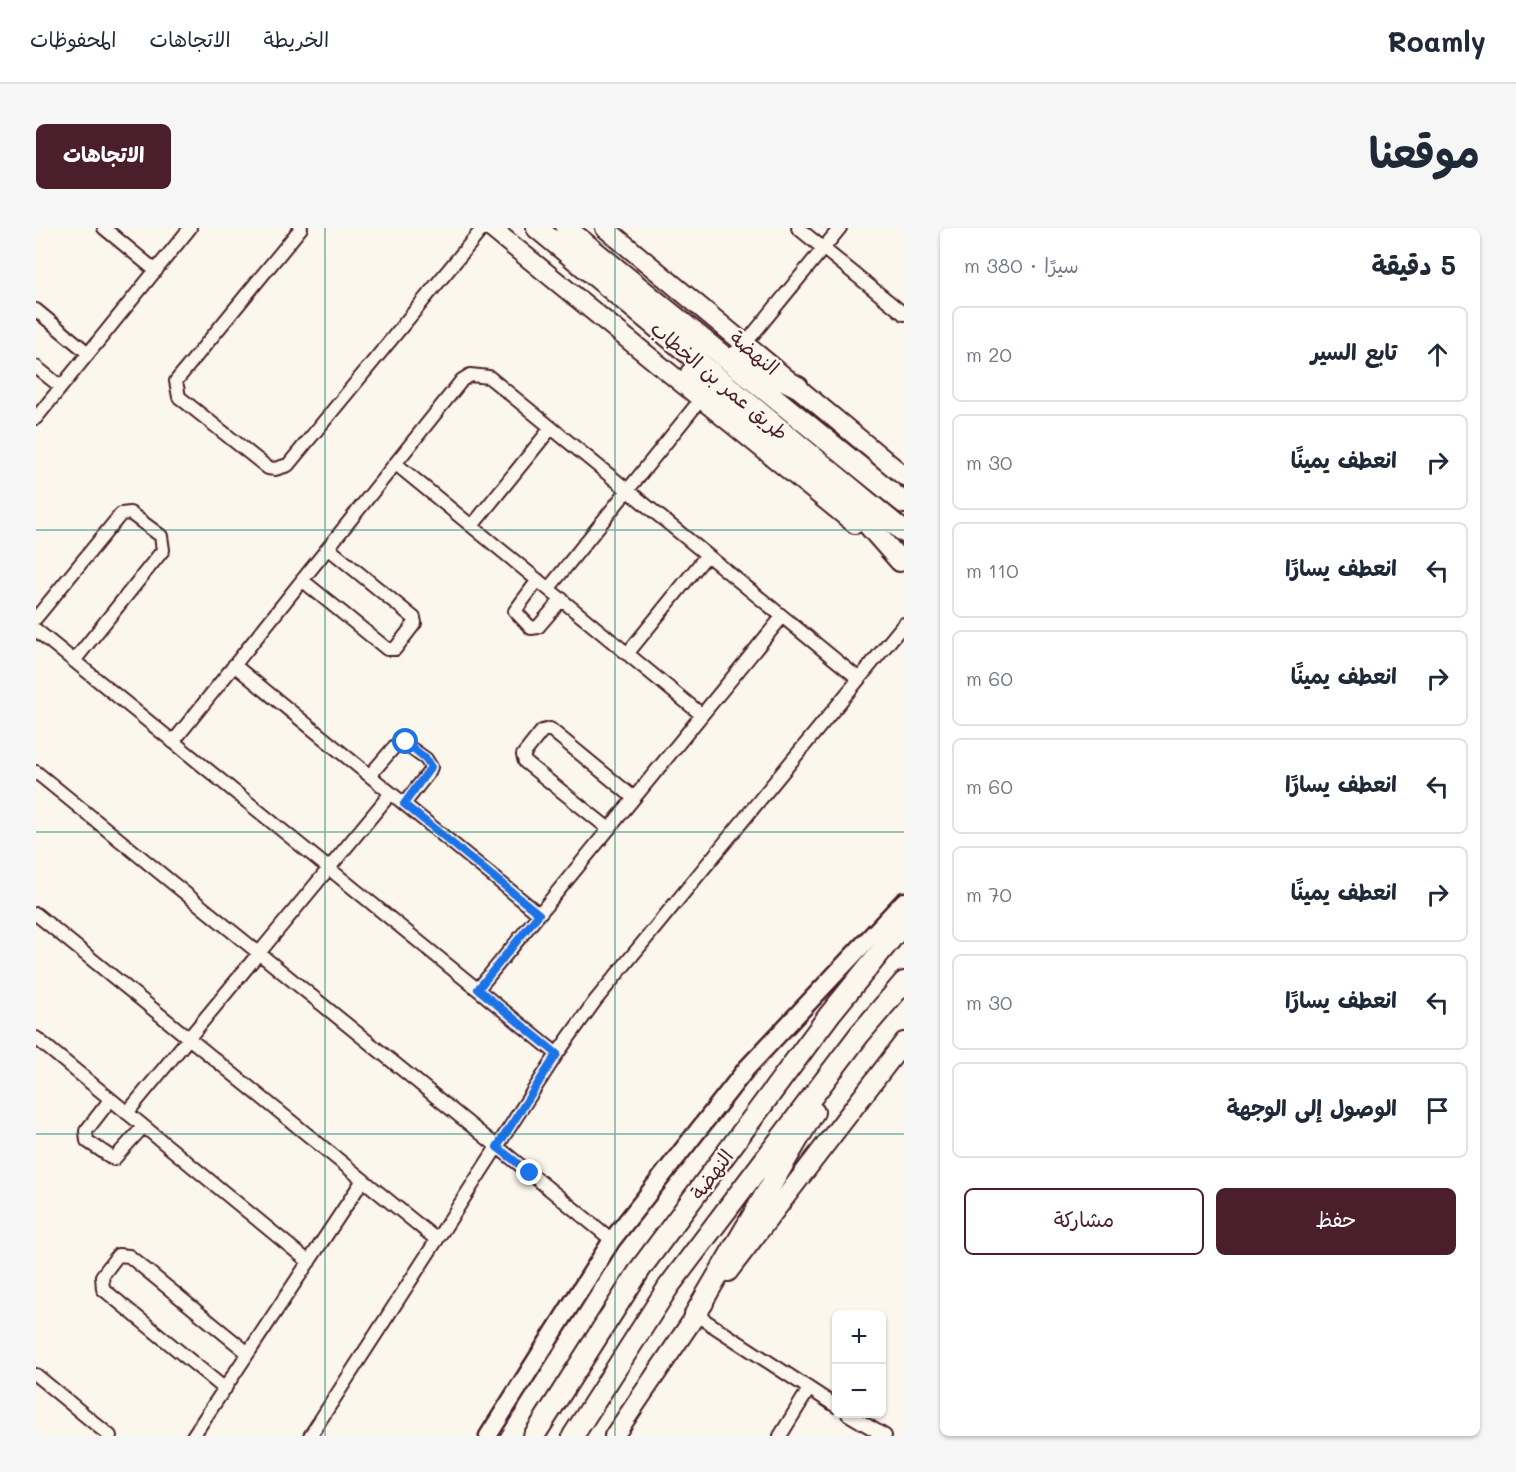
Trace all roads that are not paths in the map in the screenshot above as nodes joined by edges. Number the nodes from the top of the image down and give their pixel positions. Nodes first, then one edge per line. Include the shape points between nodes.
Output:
1 (104, 228) edge
2 (190, 228) edge
3 (301, 228) edge
4 (483, 228) edge
5 (491, 228) edge
6 (537, 228) edge
7 (566, 228) edge
8 (605, 228) edge
9 (798, 228) edge
10 (840, 228) edge
11 (823, 249) junction
12 (156, 270) junction
13 (36, 310) edge
14 (636, 310) junction
15 (903, 312) edge
16 (699, 337) junction
17 (745, 344) junction
18 (88, 353) junction
19 (36, 367) edge
20 (61, 387) junction
21 (798, 387) junction
22 (701, 399) junction
23 (36, 418) edge
24 (550, 428) junction
25 (396, 464) junction
26 (904, 476) edge
27 (629, 491) junction
28 (904, 503) edge
29 (472, 526) junction
30 (904, 532) edge
31 (327, 548) junction
32 (707, 555) junction
33 (902, 563) edge
34 (302, 580) junction
35 (538, 580) junction
36 (549, 588) junction
37 (562, 599) junction
38 (782, 617) junction
39 (36, 618) edge
40 (904, 624) edge
41 (36, 630) edge
42 (627, 654) junction
43 (74, 662) junction
44 (234, 665) junction
45 (859, 679) junction
46 (702, 715) junction
47 (173, 741) junction
48 (36, 772) edge
49 (370, 775) junction
50 (391, 793) junction
51 (634, 798) junction
52 (404, 804) junction
53 (609, 829) junction
54 (329, 868) junction
55 (904, 901) edge
56 (36, 914) edge
57 (539, 914) junction
58 (904, 923) edge
59 (259, 953) junction
60 (904, 982) edge
61 (478, 989) junction
62 (859, 1035) junction
63 (36, 1038) edge
64 (189, 1038) junction
65 (904, 1041) edge
66 (557, 1054) junction
67 (110, 1100) junction
68 (127, 1113) junction
69 (143, 1126) junction
70 (497, 1147) junction
71 (363, 1180) junction
72 (437, 1240) junction
73 (612, 1240) junction
74 (309, 1262) junction
75 (695, 1314) junction
76 (248, 1353) junction
77 (36, 1376) edge
78 (225, 1389) junction
79 (809, 1389) junction
80 (832, 1403) edge
81 (856, 1418) edge
82 (110, 1436) edge
83 (193, 1436) edge
84 (310, 1436) edge
85 (488, 1436) edge
86 (534, 1436) edge
87 (573, 1436) edge
88 (614, 1436) edge
89 (780, 1436) edge
90 (885, 1436) edge

1 - 12 street
2 - 12 street
3 - 4 street via 176,381 179,397 268,468 275,469 288,465
5 - 22 main road
6 - 14 main road, طريق عمر بن الخطاب
7 - 16 main road, طريق عمر بن الخطاب
8 - 17 main road, النهضة
9 - 11 street
10 - 11 street
11 - 15 street
11 - 17 street
12 - 18 street
13 - 18 street
14 - 30 main road, طريق عمر بن الخطاب
14 - 33 main road via 675,359 864,520
16 - 21 main road
16 - 28 main road, طريق عمر بن الخطاب
17 - 21 main road, النهضة
18 - 20 street
19 - 20 street
20 - 23 street
21 - 26 main road, النهضة
22 - 27 street
22 - 33 main road
24 - 25 street via 489,377 470,375
24 - 27 street
24 - 29 street
25 - 29 street
25 - 31 street
27 - 32 street
27 - 36 street
29 - 35 street
31 - 34 street
31 - 34 street via 414,618 415,623 395,649 387,649
32 - 38 street
32 - 42 street
34 - 44 street
35 - 36 street
35 - 37 street via 515,611 531,627 538,627
36 - 37 street
37 - 42 street
38 - 45 street
38 - 46 street
39 - 43 street via 121,514 130,513 161,536 164,550
40 - 45 street
41 - 43 street
42 - 46 street
43 - 47 street
44 - 47 street
44 - 49 street
45 - 66 street via 595,1001
46 - 51 street
47 - 54 street
48 - 59 street
49 - 50 street
49 - 52 street via 402,742 426,759 431,767 429,772
50 - 52 street
50 - 54 street
51 - 53 street
51 - 53 street via 550,729 542,731 523,755 525,762
52 - 57 street
53 - 57 street
54 - 59 street
54 - 61 street
55 - 73 street via 747,1068
56 - 64 street
57 - 61 street
58 - 86 main road, النهضة via 830,1014 641,1268
59 - 64 street
59 - 70 street
60 - 62 main road, النهضة
61 - 66 street
62 - 75 main road
62 - 87 main road, النهضة via 669,1286
63 - 67 street
64 - 68 street
64 - 71 street
65 - 75 main road
66 - 70 street
67 - 68 street
67 - 69 street via 86,1131 87,1141 114,1159
68 - 69 street
69 - 74 street
70 - 72 street
70 - 73 street
71 - 72 street
71 - 74 street
72 - 84 street
73 - 85 street
74 - 76 street
75 - 79 street
75 - 88 main road
76 - 78 street
76 - 78 street via 129,1256 118,1256 102,1276 103,1289
77 - 82 street
78 - 83 street
79 - 80 street
79 - 89 street
81 - 90 street

